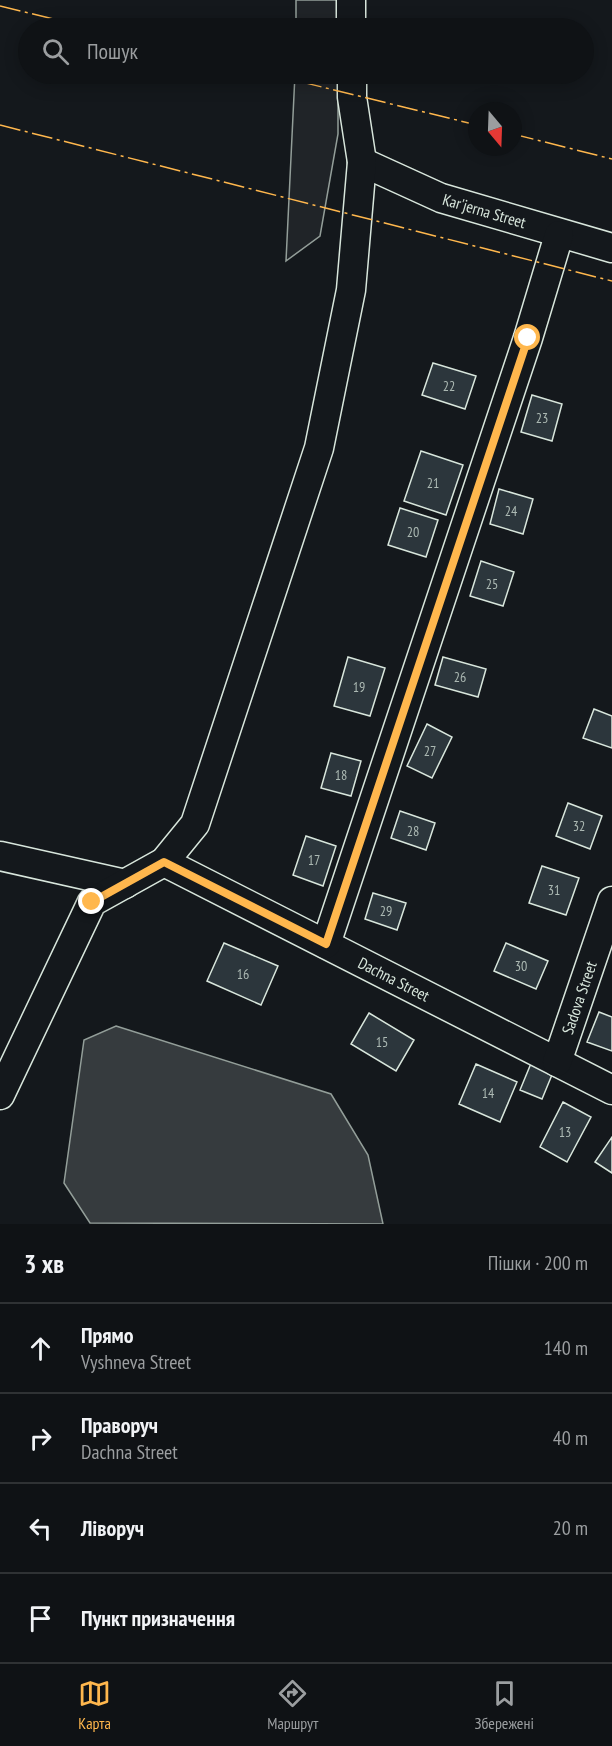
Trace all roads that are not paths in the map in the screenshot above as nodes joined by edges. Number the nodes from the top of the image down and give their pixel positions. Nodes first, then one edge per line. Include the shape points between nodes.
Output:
1 (351, 0) edge
2 (351, 18) edge
3 (352, 84) edge
4 (362, 162) junction
5 (559, 235) junction
6 (612, 248) edge
7 (0, 856) edge
8 (170, 865) junction
9 (125, 884) junction
10 (612, 901) edge
11 (326, 944) junction
12 (557, 1062) junction
13 (612, 1090) edge
14 (0, 1095) edge

1 - 2 street
3 - 4 street
4 - 5 street, Kar'jerna Street via 441,198
4 - 8 street via 351,290 319,448 195,824
5 - 6 street, Kar'jerna Street
5 - 11 street
7 - 9 street
8 - 9 street
8 - 11 street, Dachna Street
9 - 14 street via 92,902
10 - 12 street, Sadova Street
11 - 12 street, Dachna Street
12 - 13 street, Dachna Street

